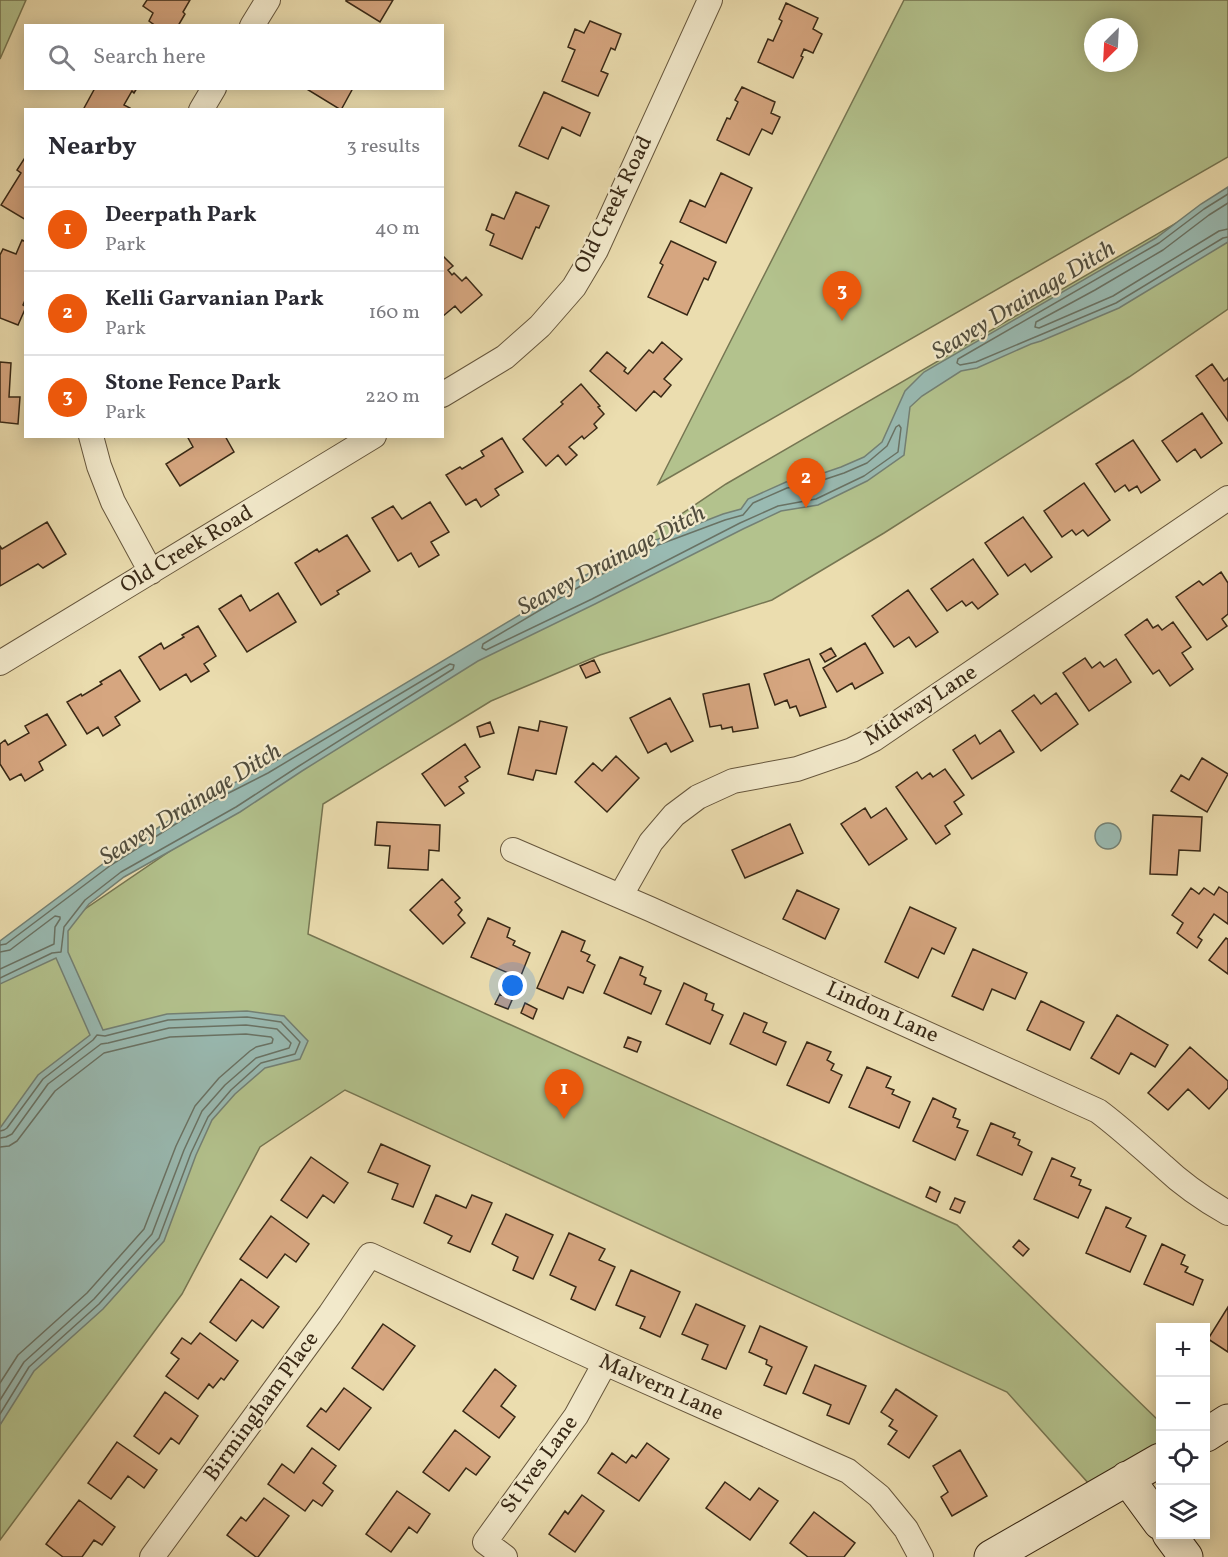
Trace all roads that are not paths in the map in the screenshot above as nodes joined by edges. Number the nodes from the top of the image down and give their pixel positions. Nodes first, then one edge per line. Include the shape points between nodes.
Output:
1 (268, 0) edge
2 (710, 0) edge
3 (253, 24) edge
4 (213, 90) edge
5 (202, 108) edge
6 (444, 394) edge
7 (92, 438) edge
8 (371, 438) edge
9 (1228, 498) edge
10 (151, 572) junction
11 (0, 663) edge
12 (513, 850) dead end
13 (621, 896) junction
14 (1228, 1213) edge
15 (370, 1255) joint
16 (605, 1363) junction
17 (1228, 1421) edge
18 (1210, 1433) edge
19 (1156, 1463) edge
20 (1127, 1478) junction
21 (1156, 1516) edge
22 (1173, 1539) edge
23 (152, 1557) edge
24 (505, 1557) edge
25 (921, 1557) edge
26 (991, 1557) edge
27 (1186, 1557) edge

1 - 3 street
2 - 6 street, Old Creek Road via 596,250 574,286 540,326 505,357
4 - 5 street
7 - 10 street via 113,502
8 - 10 street, Old Creek Road
9 - 13 street, Midway Lane via 874,739 797,769 733,781 698,797 674,815 651,842
10 - 11 street, Old Creek Road
12 - 13 street, Lindon Lane
13 - 14 street, Lindon Lane via 1098,1111 1165,1168
15 - 16 street, Malvern Lane
15 - 23 street, Birmingham Place
16 - 24 street, St Ives Lane via 576,1416 485,1542
16 - 25 street, Malvern Lane via 848,1471 879,1496 906,1529
17 - 18 street
19 - 20 street
20 - 21 street
20 - 26 street
22 - 27 street

